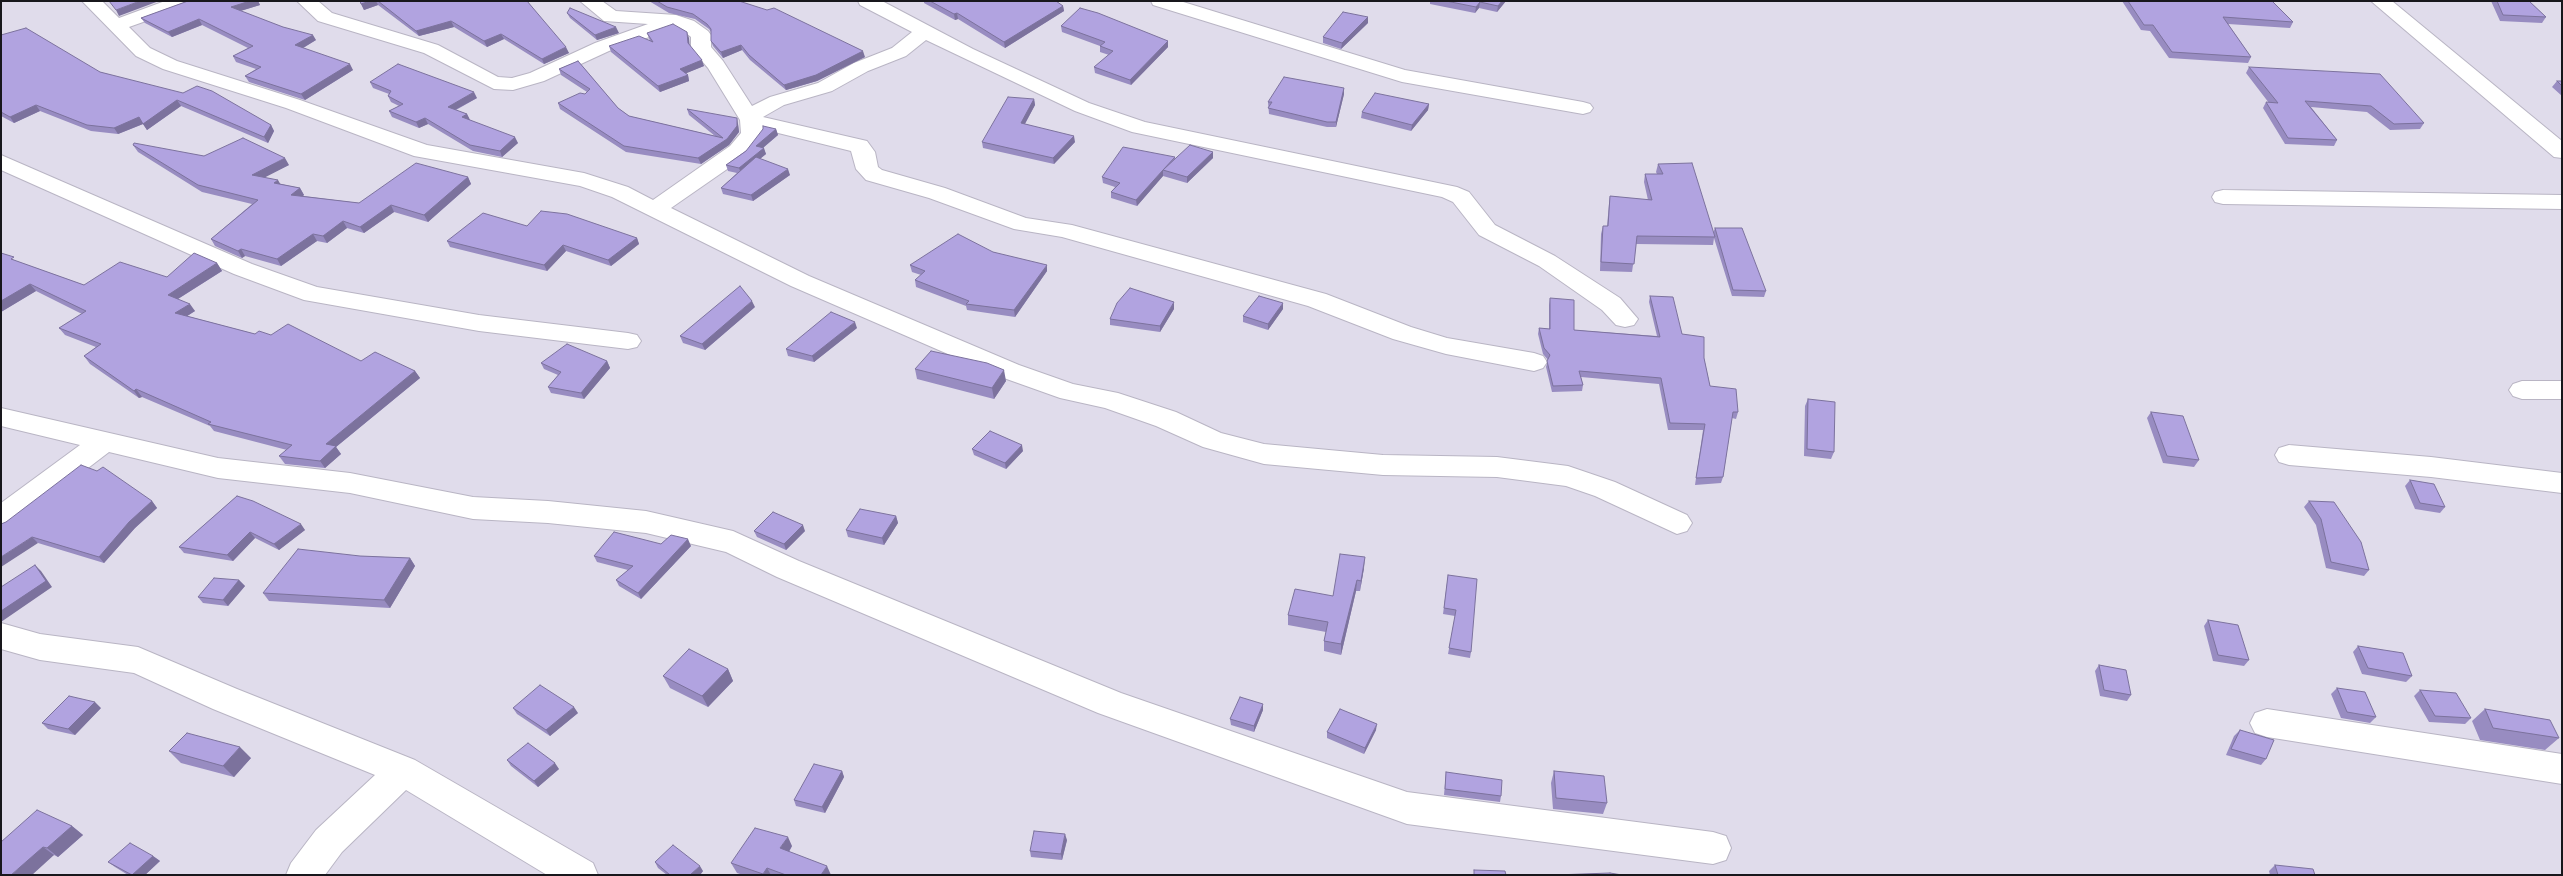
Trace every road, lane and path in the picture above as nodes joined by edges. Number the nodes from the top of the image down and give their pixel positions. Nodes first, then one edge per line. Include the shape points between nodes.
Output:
1 (91, 1) edge
2 (184, 1) edge
3 (306, 1) edge
4 (589, 1) edge
5 (867, 1) edge
6 (1160, 1) edge
7 (2380, 1) edge
8 (676, 21) junction
9 (117, 25) junction
10 (924, 32) junction
11 (1583, 108) dead end
12 (750, 118) junction
13 (2562, 152) edge
14 (1, 162) edge
15 (2223, 197) dead end
16 (2562, 202) edge
17 (656, 208) junction
18 (1625, 318) dead end
19 (628, 341) dead end
20 (1534, 362) dead end
21 (2522, 390) dead end
22 (2562, 390) edge
23 (1, 417) edge
24 (102, 443) junction
25 (2288, 455) dead end
26 (2562, 482) edge
27 (1, 519) edge
28 (1678, 523) dead end
29 (1, 636) edge
30 (2267, 722) dead end
31 (2562, 769) edge
32 (403, 771) junction
33 (1713, 848) dead end
34 (304, 875) edge
35 (580, 875) edge

1 - 9 street
2 - 9 street
3 - 8 street via 324,17 431,49 494,83 512,84 537,77 609,44
4 - 8 street via 611,17
5 - 10 street
6 - 11 street via 1402,76
7 - 13 street
8 - 12 street via 702,35 701,48 716,65
9 - 17 street via 143,52 170,65 422,151 584,180
10 - 12 street via 899,52 826,87 776,101
10 - 18 street via 1082,107 1140,127 1455,194 1487,230 1547,261 1611,304
12 - 17 street via 752,134 738,151
12 - 20 street via 859,146 864,152 867,169 874,175 937,193 1022,224 1064,230 1317,300 1402,333 1446,346
14 - 19 street via 88,203 312,294 479,323
15 - 16 street
17 - 28 street via 800,281 1010,371 1069,392 1109,399 1214,440 1264,454 1383,465 1497,466 1568,476
21 - 22 street
23 - 24 street
24 - 27 street
24 - 33 street via 218,468 350,483 473,508 646,522 733,542 788,569 1110,703 1407,808
25 - 26 street
29 - 32 street via 40,647 138,660
30 - 31 street
32 - 34 street via 329,841
32 - 35 street

